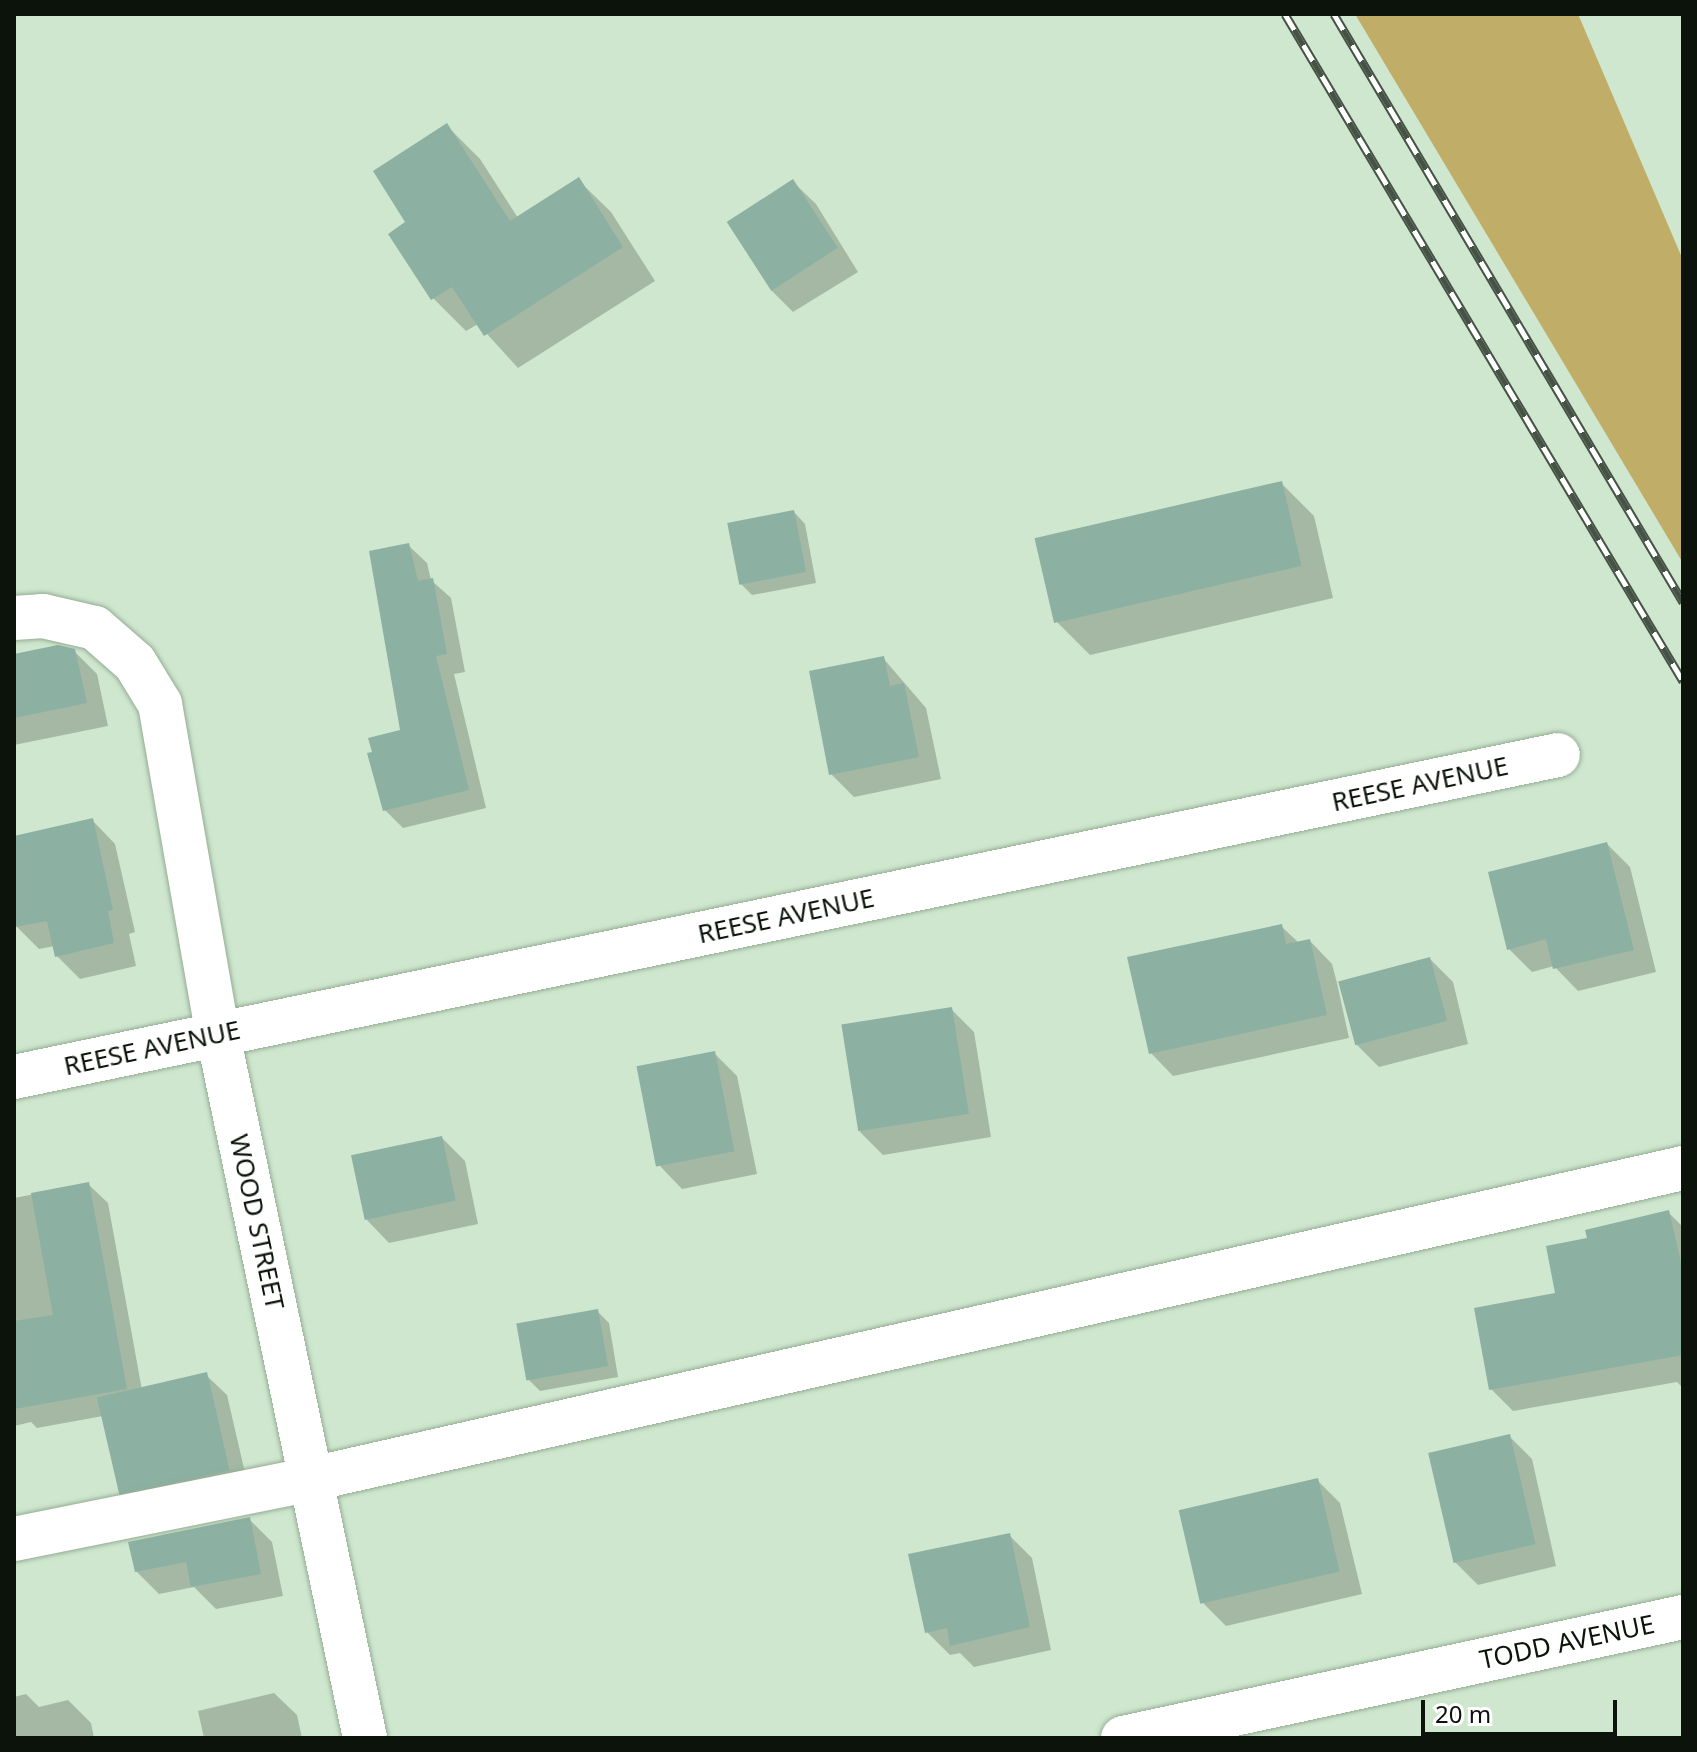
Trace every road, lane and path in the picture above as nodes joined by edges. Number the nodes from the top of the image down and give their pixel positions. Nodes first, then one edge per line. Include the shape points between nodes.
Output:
1 (14, 618) edge
2 (1558, 755) dead end
3 (218, 1035) junction
4 (14, 1077) edge
5 (1683, 1168) edge
6 (312, 1479) junction
7 (14, 1539) edge
8 (1683, 1617) edge
9 (365, 1738) edge
10 (1123, 1738) edge

1 - 3 street, WOOD STREET via 43,616 95,628 135,663 160,704
2 - 3 street, REESE AVENUE
3 - 4 street, REESE AVENUE
3 - 6 street, WOOD STREET
5 - 6 street
6 - 7 street
6 - 9 street, WOOD STREET
8 - 10 street, TODD AVENUE

